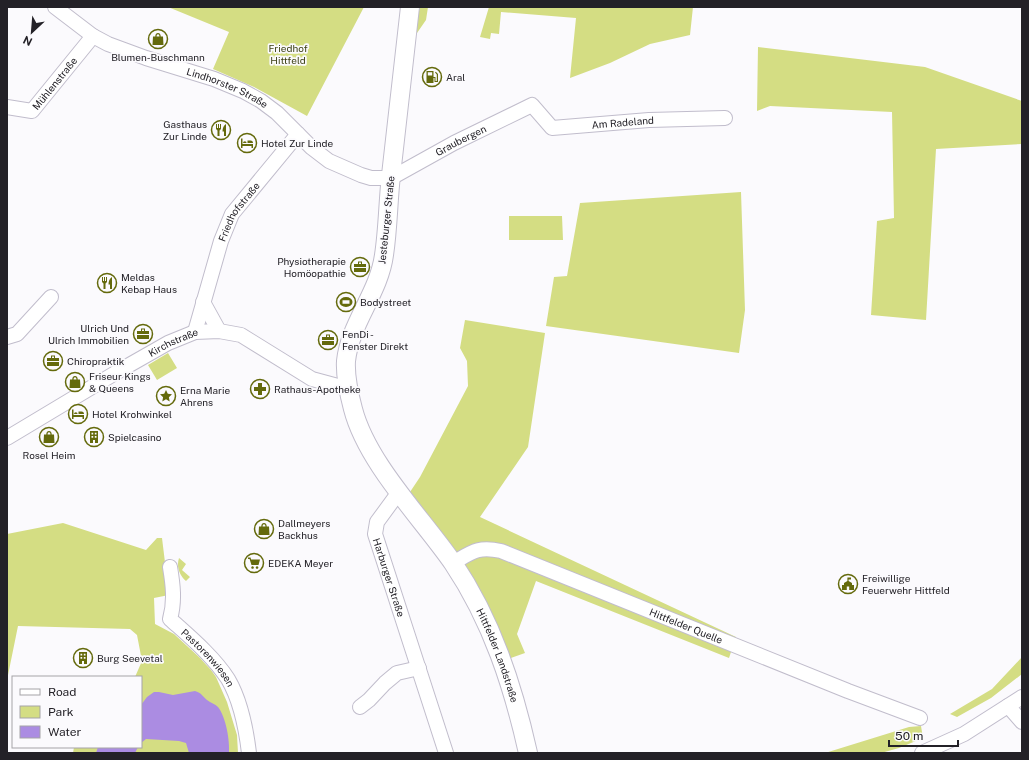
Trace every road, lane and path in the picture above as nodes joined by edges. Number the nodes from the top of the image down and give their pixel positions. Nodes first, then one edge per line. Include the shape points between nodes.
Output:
1 (54, 7) edge
2 (410, 7) edge
3 (93, 36) junction
4 (532, 105) joint
5 (7, 107) edge
6 (725, 118) dead end
7 (298, 134) junction
8 (391, 178) junction
9 (51, 297) dead end
10 (203, 302) junction
11 (219, 331) junction
12 (195, 332) junction
13 (12, 336) edge
14 (348, 390) junction
15 (7, 438) edge
16 (399, 492) junction
17 (453, 563) junction
18 (170, 567) dead end
19 (419, 668) junction
20 (1022, 697) edge
21 (1008, 706) junction
22 (360, 707) dead end
23 (920, 718) dead end
24 (1022, 722) edge
25 (249, 753) edge
26 (446, 753) edge
27 (528, 753) edge
28 (922, 753) edge

1 - 3 street, Lindhorster Straße
2 - 8 main road, Jesteburger Straße
3 - 5 street, Mühlenstraße via 32,111
3 - 7 street, Lindhorster Straße via 125,51 243,91 261,100
4 - 6 street, Am Radeland via 552,128 649,120
4 - 8 street, Graubergen via 454,143
7 - 8 street, Lindhorster Straße via 329,161 371,178
7 - 10 street, Friedhofstraße via 232,214
8 - 14 main road, Jesteburger Straße via 384,258 377,283 349,346 346,361
9 - 13 street
10 - 11 street
10 - 12 street, Friedhofstraße
11 - 12 street, Kirchstraße
11 - 14 street, Kirchstraße via 241,335 312,379
12 - 15 street, Kirchstraße via 168,343
14 - 16 main road, Jesteburger Straße via 357,423 365,440
16 - 17 main road, Jesteburger Straße
16 - 19 street, Harburger Straße via 377,522 375,534
17 - 23 street, Hittfelder Quelle via 482,548 501,551
17 - 27 main road, Hittfelder Landstraße via 497,644
18 - 25 street, Pastorenwiesen via 174,600 170,619 220,667 228,679 240,707
19 - 22 street via 397,673
19 - 26 street, Harburger Straße
20 - 21 street
21 - 24 street
21 - 28 street via 964,734

